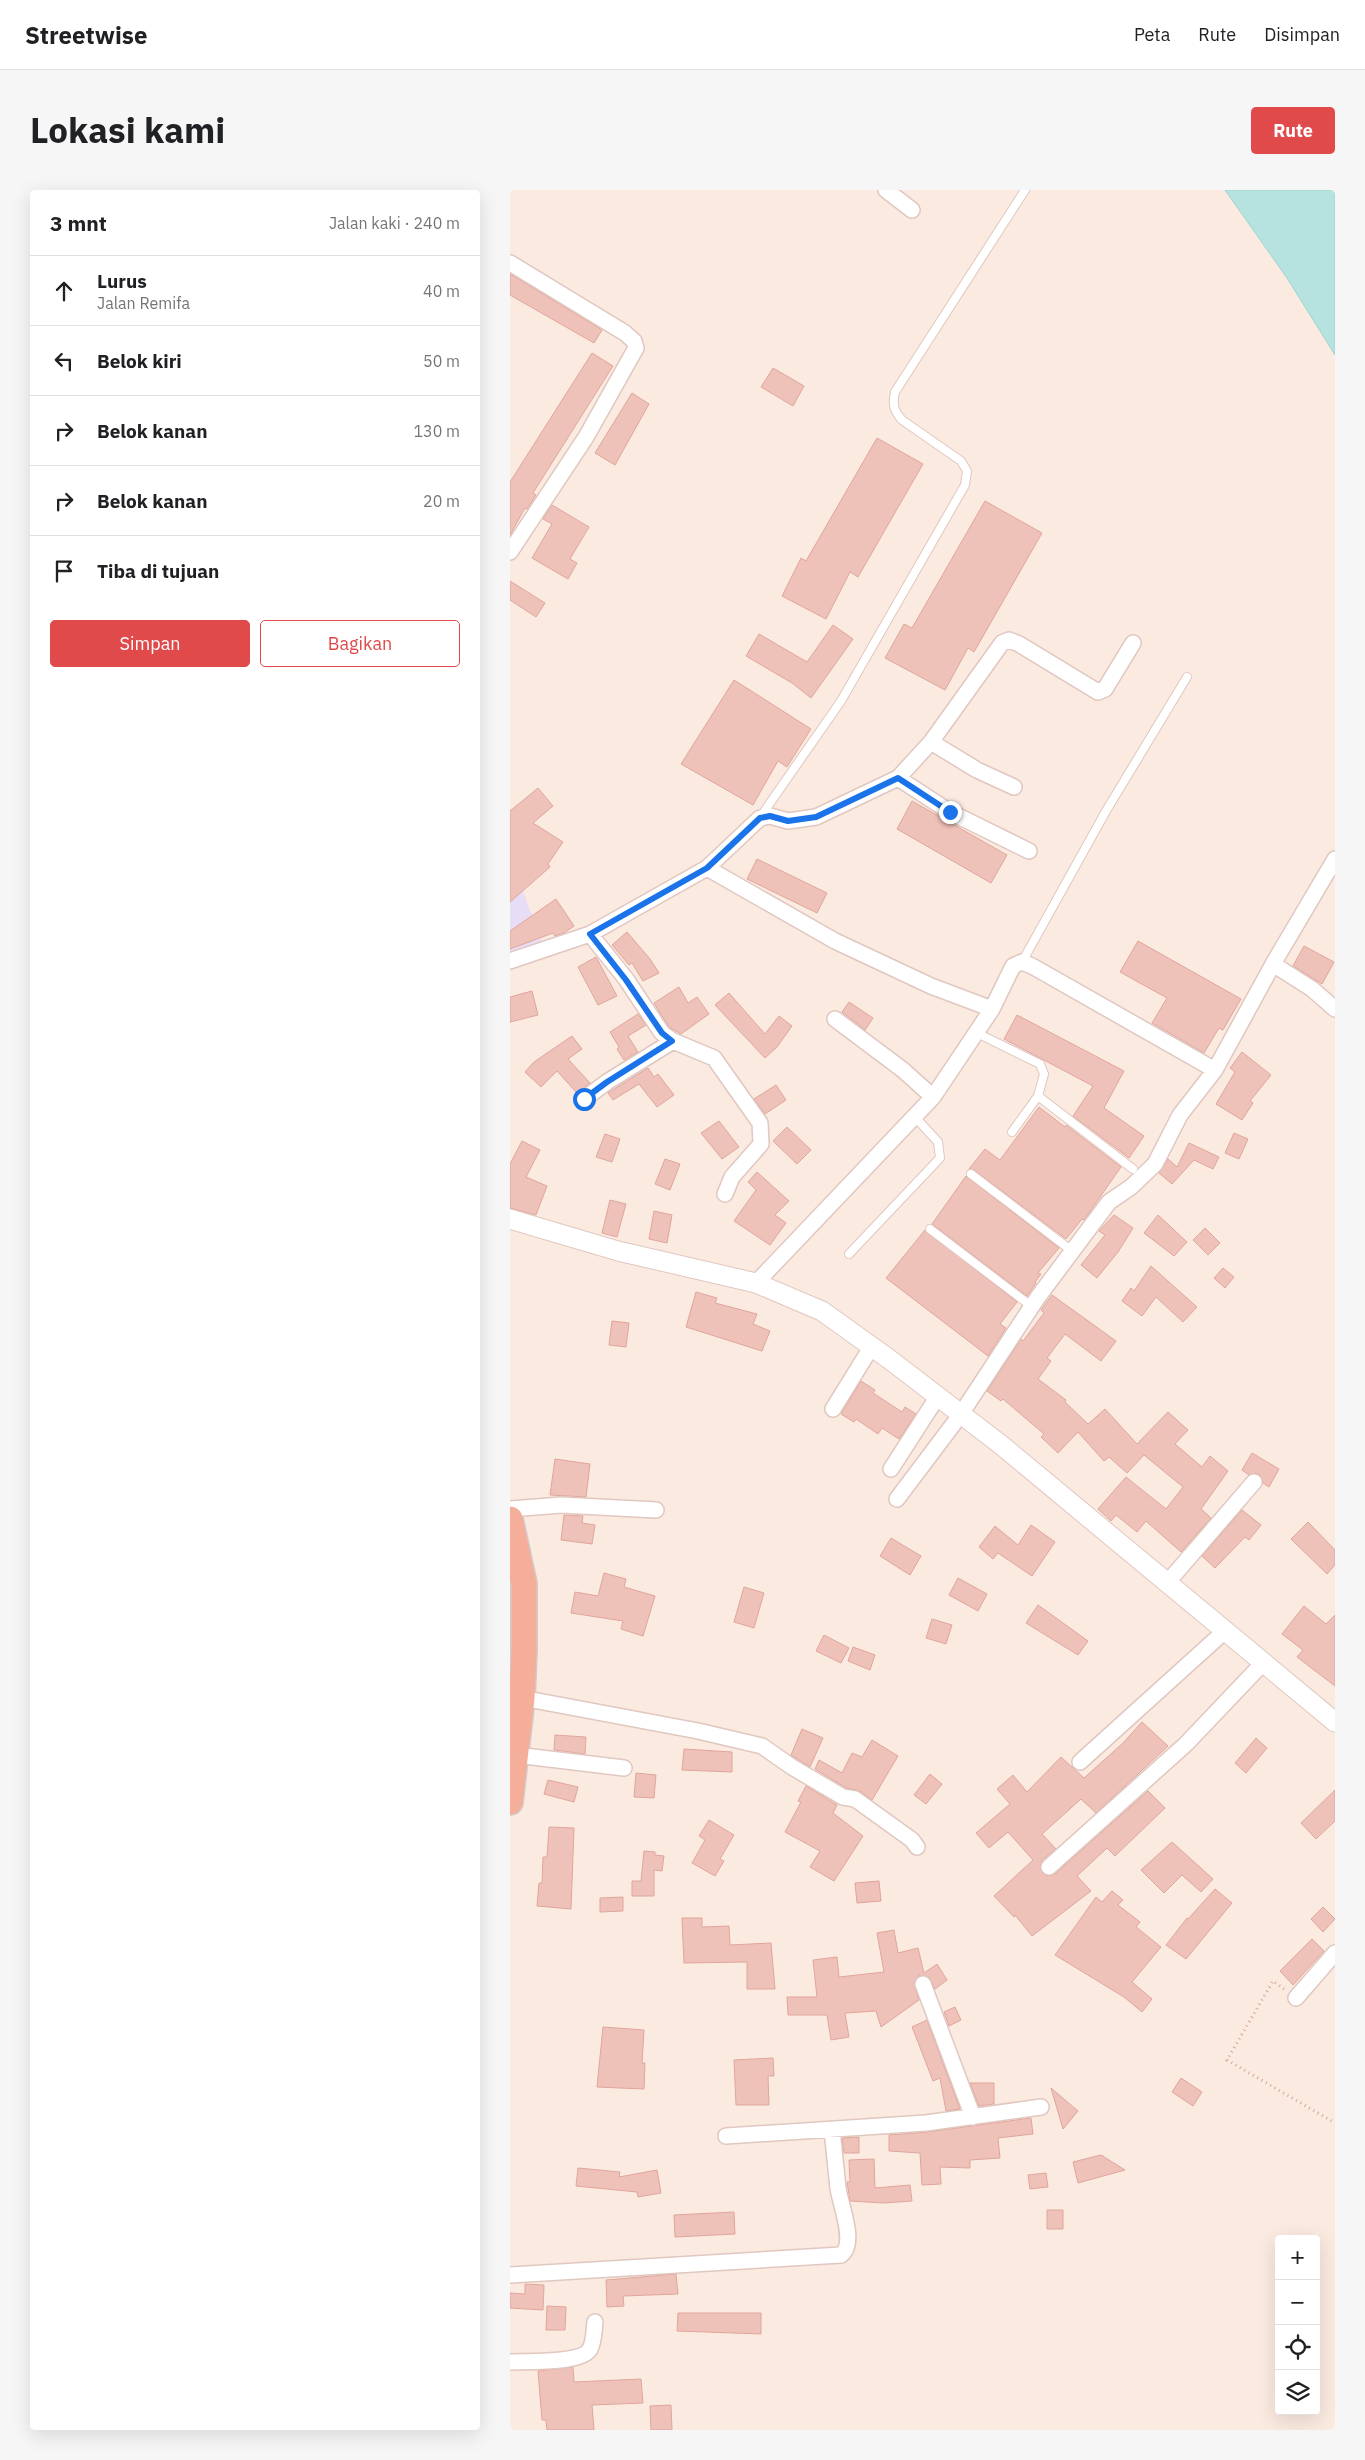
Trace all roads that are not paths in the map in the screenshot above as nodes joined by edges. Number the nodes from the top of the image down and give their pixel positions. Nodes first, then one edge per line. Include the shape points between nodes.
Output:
1 (886, 190) edge
2 (1025, 190) edge
3 (912, 210) dead end
4 (510, 263) edge
5 (510, 552) edge
6 (1134, 643) dead end
7 (1187, 677) dead end
8 (931, 742) junction
9 (898, 778) junction
10 (1014, 788) dead end
11 (760, 818) junction
12 (1029, 851) dead end
13 (1335, 859) edge
14 (707, 868) junction
15 (590, 934) junction
16 (510, 961) edge
17 (1022, 962) junction
18 (1273, 964) junction
19 (992, 1009) junction
20 (1335, 1009) edge
21 (835, 1019) dead end
22 (977, 1033) junction
23 (672, 1041) junction
24 (1215, 1070) junction
25 (1038, 1096) junction
26 (934, 1097) junction
27 (584, 1099) dead end
28 (915, 1117) junction
29 (1012, 1132) dead end
30 (1133, 1169) dead end
31 (971, 1174) dead end
32 (725, 1194) dead end
33 (510, 1218) edge
34 (930, 1229) dead end
35 (1072, 1251) junction
36 (849, 1254) dead end
37 (756, 1283) junction
38 (1031, 1306) junction
39 (872, 1346) junction
40 (938, 1396) junction
41 (833, 1409) dead end
42 (961, 1414) junction
43 (891, 1468) dead end
44 (1254, 1482) dead end
45 (897, 1499) dead end
46 (510, 1509) edge
47 (656, 1510) dead end
48 (510, 1519) edge
49 (1170, 1585) junction
50 (1226, 1630) junction
51 (1264, 1662) junction
52 (522, 1698) junction
53 (1335, 1722) edge
54 (516, 1755) junction
55 (1080, 1762) dead end
56 (624, 1768) dead end
57 (510, 1802) edge
58 (917, 1847) dead end
59 (1049, 1867) dead end
60 (1335, 1953) edge
61 (923, 1984) dead end
62 (1296, 1998) road end
63 (1041, 2107) dead end
64 (973, 2117) junction
65 (832, 2130) junction
66 (726, 2136) dead end
67 (510, 2275) edge
68 (595, 2322) dead end
69 (510, 2362) edge

1 - 3 street
2 - 11 lane via 893,399 896,413 902,420 961,461 967,471 965,485 841,701
4 - 5 street via 625,332 636,348 586,437
6 - 8 street via 1105,689 1098,692 1019,644 1009,640 1002,643
7 - 17 lane via 1106,811
8 - 9 street
8 - 10 street
9 - 11 street via 816,817 788,821 770,816
9 - 12 street via 950,812
11 - 14 street
13 - 18 street
14 - 15 street
14 - 19 street via 835,941 931,986
15 - 16 street
15 - 23 street via 662,1033
17 - 19 street via 1013,966
17 - 24 street
18 - 20 street via 1312,989
18 - 24 street
19 - 22 street
21 - 26 street
22 - 25 lane via 1040,1064 1044,1074
22 - 26 street
23 - 27 street
23 - 32 street via 714,1058 760,1123 761,1144 732,1177
24 - 35 street via 1180,1115 1155,1164 1131,1187 1108,1202
25 - 29 lane
25 - 30 lane
26 - 28 street
28 - 36 lane via 938,1142 940,1158
28 - 37 street
31 - 35 lane
33 - 37 street via 618,1251
34 - 38 lane
35 - 38 street
37 - 39 street via 822,1311
38 - 42 street
39 - 40 street
39 - 41 street
40 - 42 street
40 - 43 street
42 - 45 street
42 - 49 street
44 - 49 street
46 - 47 street via 561,1506
48 - 52 highway via 524,1584
49 - 50 street
50 - 51 street
50 - 55 street
51 - 53 street
51 - 59 street via 1186,1744
52 - 54 highway
52 - 58 street via 762,1746 792,1767 843,1796 855,1799
54 - 56 street
54 - 57 highway
60 - 62 street
61 - 64 street
63 - 64 street
64 - 65 street
65 - 66 street
65 - 67 street via 838,2190 847,2232 846,2246 841,2255
68 - 69 street via 586,2355 573,2359

